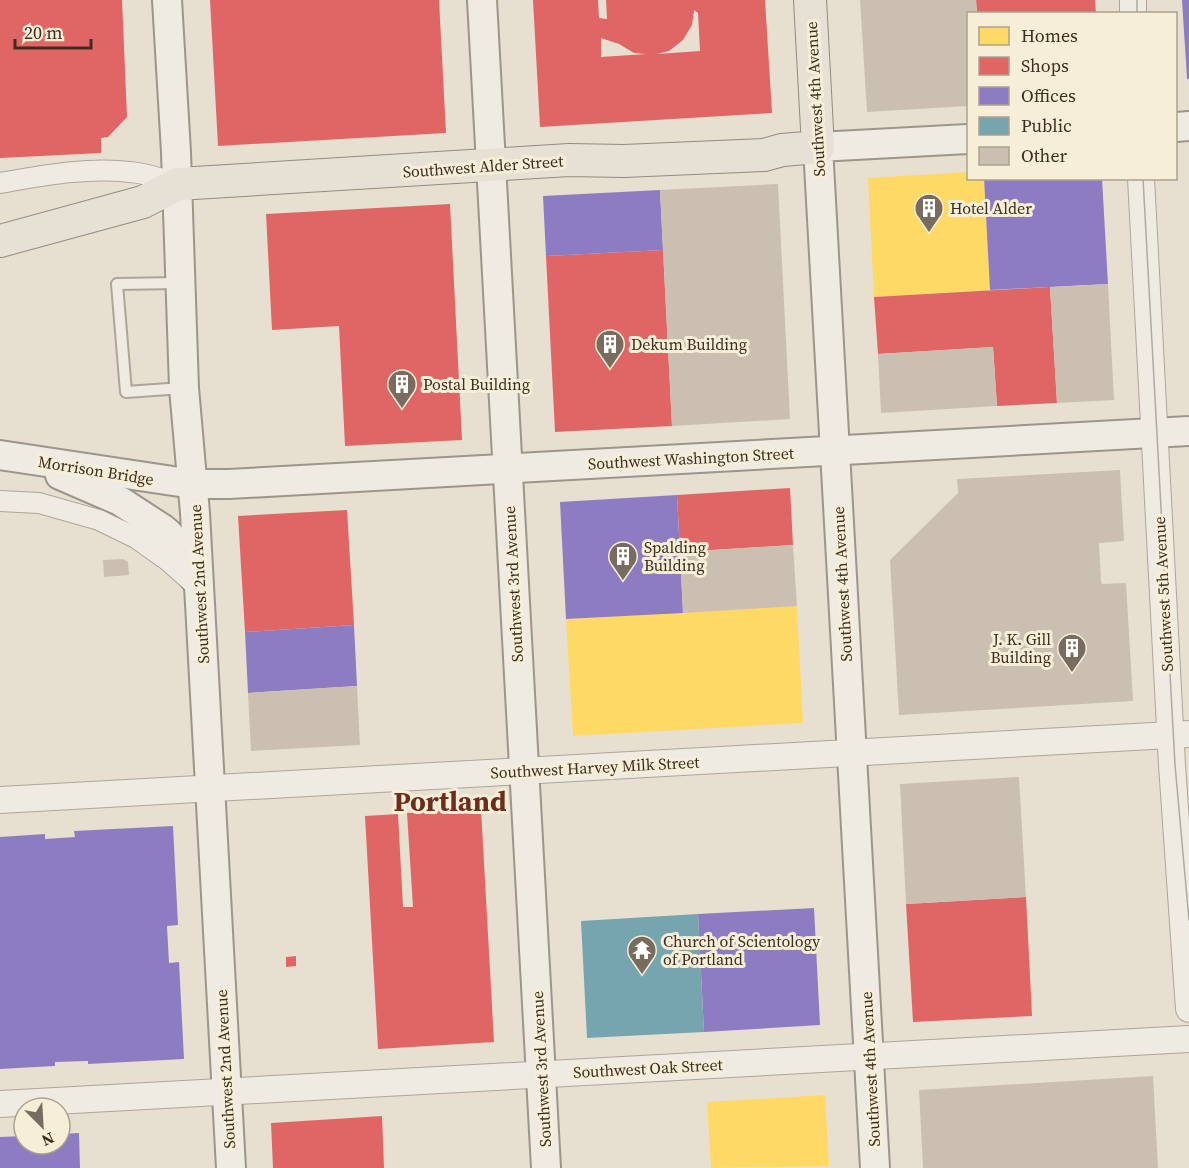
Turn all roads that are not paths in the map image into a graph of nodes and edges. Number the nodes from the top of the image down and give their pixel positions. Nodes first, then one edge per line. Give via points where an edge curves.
1 (167, 0) edge
2 (482, 0) edge
3 (810, 0) edge
4 (967, 139) edge
5 (818, 147) junction
6 (491, 166) junction
7 (1141, 180) edge
8 (0, 183) edge
9 (178, 184) junction
10 (0, 241) edge
11 (182, 282) junction
12 (184, 388) junction
13 (1189, 431) edge
14 (1154, 433) junction
15 (835, 451) junction
16 (11, 457) edge
17 (507, 469) junction
18 (193, 484) junction
19 (0, 501) edge
20 (199, 588) junction
21 (1180, 735) edge
22 (852, 752) junction
23 (524, 771) junction
24 (0, 786) edge
25 (209, 789) junction
26 (0, 800) edge
27 (1189, 1010) edge
28 (1189, 1039) edge
29 (869, 1057) junction
30 (541, 1074) junction
31 (227, 1092) junction
32 (0, 1104) edge
33 (231, 1168) edge
34 (546, 1168) edge
35 (875, 1168) edge

1 - 9 main road, Southwest 2nd Avenue
2 - 6 main road, Southwest 3rd Avenue
3 - 5 main road, Southwest 4th Avenue
4 - 5 main road, Southwest Alder Street
5 - 6 main road, Southwest Alder Street via 764,155
5 - 15 main road, Southwest 4th Avenue
6 - 9 main road, Southwest Alder Street
6 - 17 main road, Southwest 3rd Avenue
7 - 14 street, Southwest 5th Avenue
8 - 9 street, Southwest Alder Street via 109,170 140,173
9 - 10 main road via 144,202
9 - 11 main road, Southwest 2nd Avenue
11 - 12 main road, Southwest 2nd Avenue
11 - 12 lane via 117,284 126,392
12 - 18 main road, Southwest 2nd Avenue
13 - 14 main road, Southwest Washington Street
14 - 15 main road, Southwest Washington Street
14 - 21 street, Southwest 5th Avenue
15 - 17 main road, Southwest Washington Street
15 - 22 main road, Southwest 4th Avenue
16 - 18 main road, Morrison Bridge
16 - 20 main road via 120,501 148,518 170,534
17 - 18 main road, Southwest Washington Street
17 - 23 main road, Southwest 3rd Avenue
18 - 20 main road, Southwest 2nd Avenue
19 - 20 street via 39,503 99,520 136,538
20 - 25 main road, Southwest 2nd Avenue
21 - 22 street, Southwest Harvey Milk Street
21 - 27 street, Southwest 5th Avenue
22 - 23 street, Southwest Harvey Milk Street
22 - 29 main road, Southwest 4th Avenue
23 - 25 street, Southwest Harvey Milk Street
23 - 30 main road, Southwest 3rd Avenue
24 - 26 lane
25 - 26 street, Southwest Harvey Milk Street
25 - 31 main road, Southwest 2nd Avenue
28 - 29 street, Southwest Oak Street
29 - 30 street, Southwest Oak Street
29 - 35 main road, Southwest 4th Avenue
30 - 31 street, Southwest Oak Street
30 - 34 main road, Southwest 3rd Avenue
31 - 32 street, Southwest Oak Street
31 - 33 main road, Southwest 2nd Avenue

